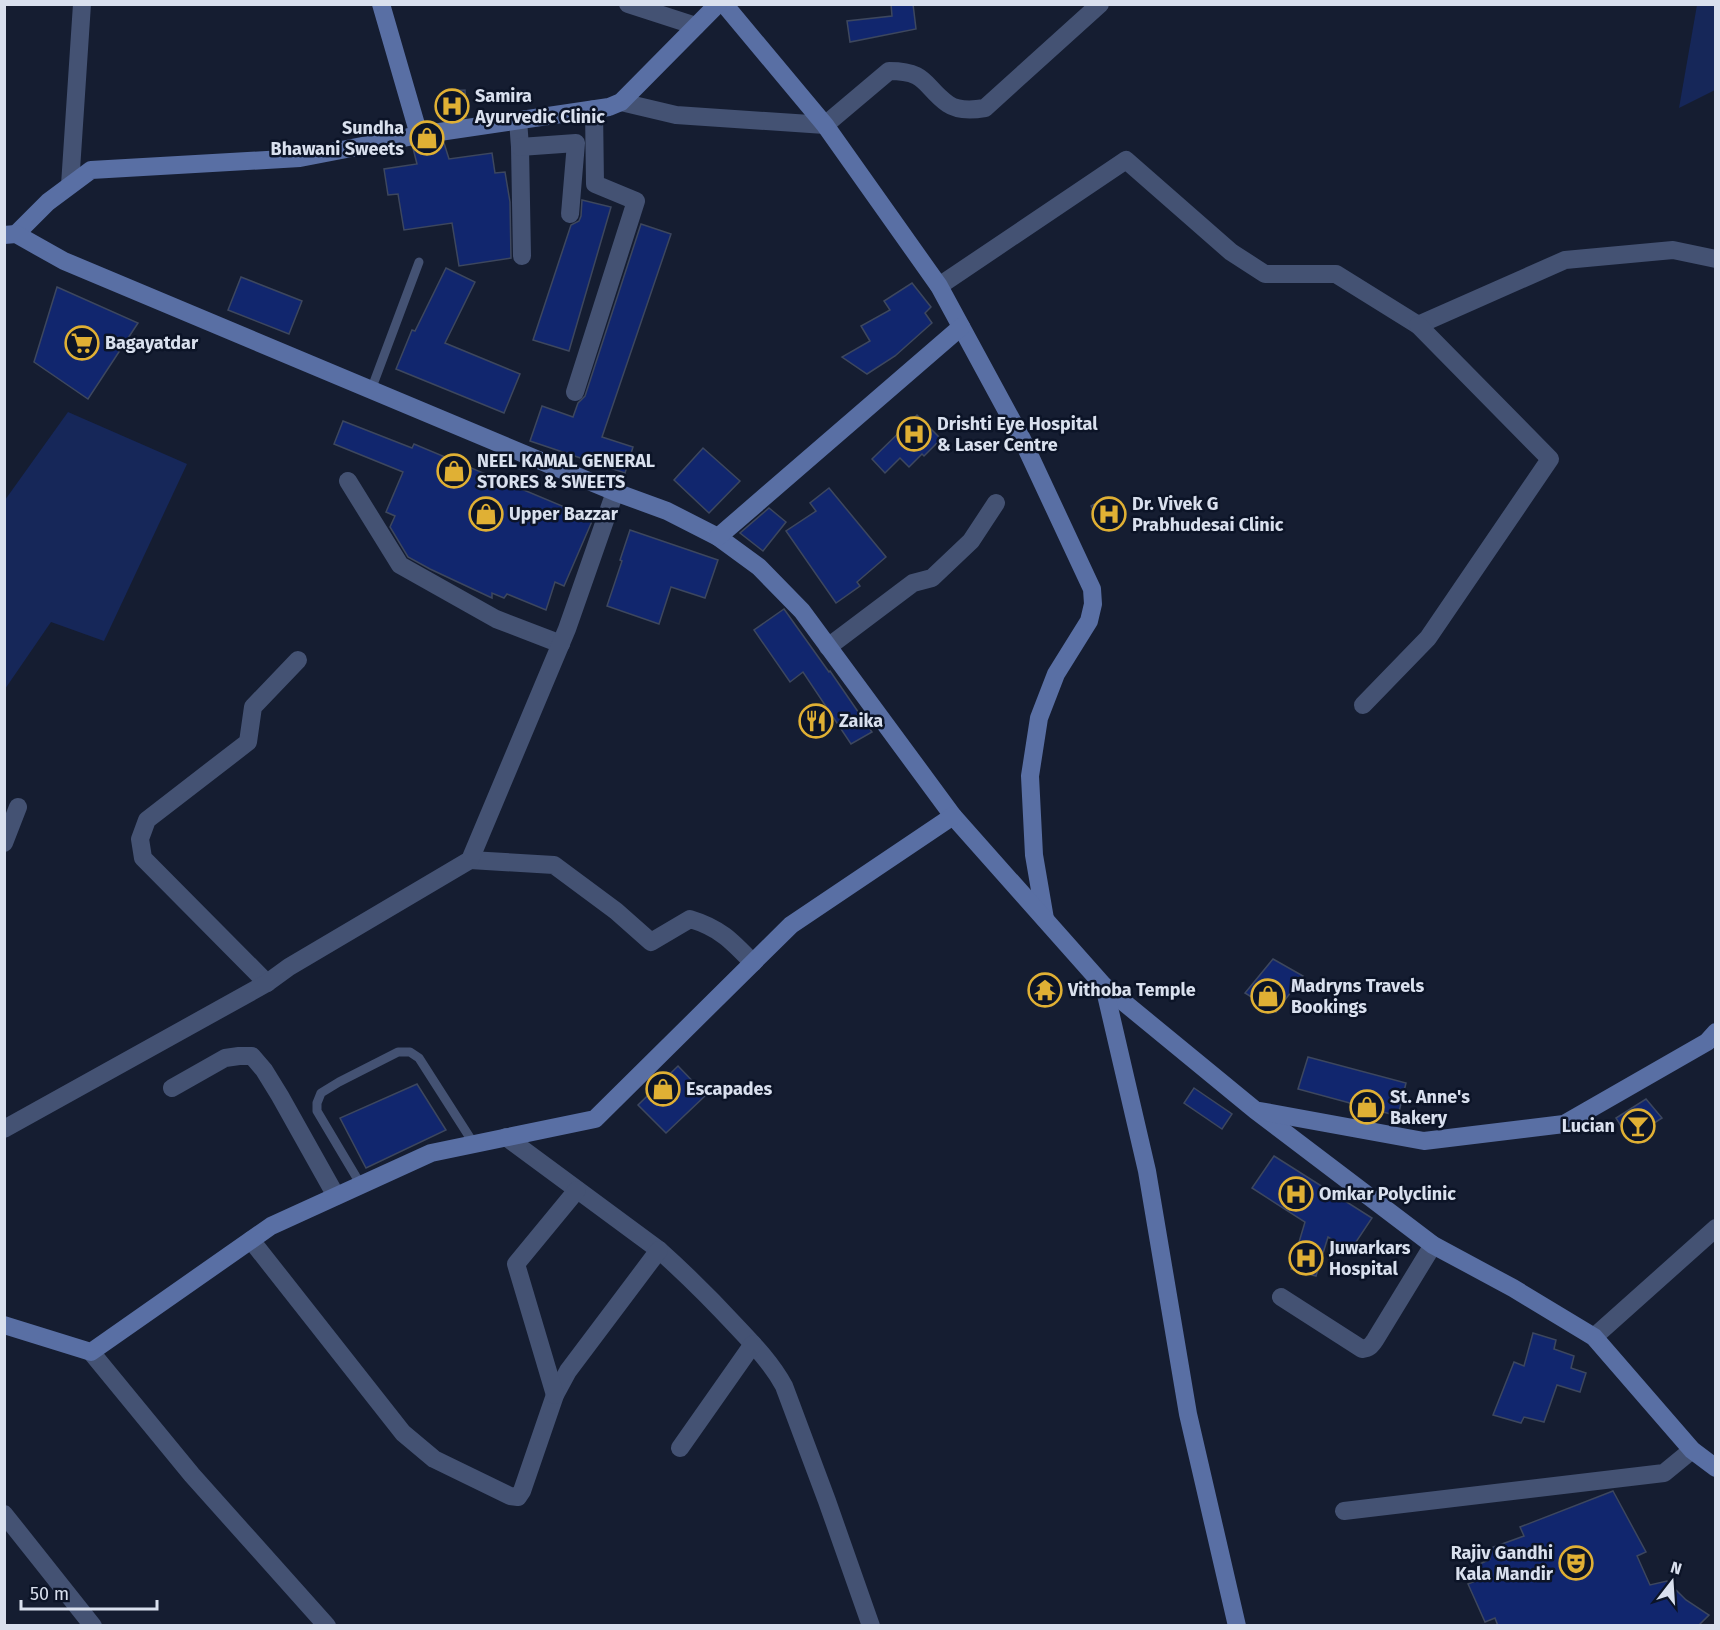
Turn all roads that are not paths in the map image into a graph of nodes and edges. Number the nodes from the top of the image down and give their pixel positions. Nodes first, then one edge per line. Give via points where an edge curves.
1 (82, 4) edge
2 (381, 4) edge
3 (628, 4) edge
4 (718, 4) edge
5 (724, 4) edge
6 (1100, 4) edge
7 (696, 26) junction
8 (621, 102) junction
9 (594, 109) junction
10 (518, 120) junction
11 (825, 125) junction
12 (419, 135) junction
13 (520, 147) junction
14 (70, 186) junction
15 (570, 214) dead end
16 (10, 234) edge
17 (522, 256) dead end
18 (1716, 259) edge
19 (418, 262) dead end
20 (939, 286) junction
21 (1418, 325) junction
22 (961, 327) junction
23 (371, 390) junction
24 (575, 392) dead end
25 (348, 481) dead end
26 (615, 492) junction
27 (996, 503) dead end
28 (718, 537) junction
29 (561, 644) junction
30 (828, 647) junction
31 (298, 660) dead end
32 (1363, 705) dead end
33 (18, 807) dead end
34 (953, 816) junction
35 (4, 843) edge
36 (470, 860) junction
37 (1045, 919) junction
38 (753, 963) junction
39 (267, 983) junction
40 (1104, 986) junction
41 (1716, 1032) edge
42 (172, 1088) dead end
43 (1255, 1110) junction
44 (4, 1129) edge
45 (506, 1137) junction
46 (474, 1144) junction
47 (360, 1185) junction
48 (577, 1190) junction
49 (336, 1196) junction
50 (1716, 1228) edge
51 (251, 1240) junction
52 (1433, 1245) junction
53 (659, 1250) junction
54 (1281, 1297) dead end
55 (4, 1324) edge
56 (1594, 1336) junction
57 (753, 1344) junction
58 (91, 1352) junction
59 (555, 1395) junction
60 (680, 1448) dead end
61 (1692, 1450) junction
62 (1716, 1468) edge
63 (1344, 1511) dead end
64 (4, 1514) edge
65 (93, 1626) edge
66 (327, 1626) edge
67 (871, 1626) edge
68 (1237, 1626) edge

1 - 14 street
2 - 12 street
3 - 7 street
4 - 7 street
5 - 11 street
6 - 11 street via 985,108 968,110 949,105 920,76 889,71
7 - 8 street
8 - 9 street
8 - 11 street via 676,115
9 - 10 street
9 - 24 street via 596,184 636,201
10 - 12 street
10 - 13 street
11 - 20 street
12 - 14 street via 300,158 91,170
13 - 15 street via 576,143
13 - 17 street
14 - 16 street
16 - 23 street via 64,261
18 - 21 street via 1673,250 1564,260
19 - 23 lane
20 - 21 street via 1126,160 1231,252 1265,274 1336,274
20 - 22 street
21 - 32 street via 1550,459 1428,639
22 - 28 street
22 - 37 street via 1022,439 1092,589 1089,621 1056,674 1039,718 1030,776 1034,855
23 - 26 street
25 - 29 street via 400,565 496,619
26 - 28 street via 667,511
26 - 29 street
27 - 30 street via 971,541 932,578 913,583
28 - 30 street via 759,567 802,611
29 - 36 street
30 - 34 street
31 - 39 street via 253,707 248,742 147,820 140,839 143,858
33 - 35 street
34 - 37 street
34 - 38 street via 791,925
36 - 38 street via 554,865 651,942 690,918 725,934
36 - 39 street
37 - 40 street
38 - 45 street via 595,1119
39 - 44 street
40 - 43 street
40 - 68 street via 1147,1171 1188,1414
41 - 43 street via 1707,1042 1564,1124 1424,1142
42 - 49 street via 225,1058 252,1056 280,1096
43 - 52 street
45 - 46 street
45 - 48 street
46 - 47 street via 431,1153
46 - 47 lane via 419,1058 410,1052 398,1052 339,1082 321,1093 316,1102 317,1111
47 - 49 street
48 - 53 street
48 - 59 street via 516,1264
49 - 51 street via 270,1226
50 - 56 street
51 - 58 street
51 - 59 street via 403,1433 434,1459 518,1497
52 - 54 street via 1367,1349
52 - 56 street
53 - 57 street
53 - 59 street via 568,1371
55 - 58 street
56 - 61 street
57 - 60 street
57 - 67 street via 784,1386
58 - 66 street via 192,1474
61 - 62 street
61 - 63 street via 1664,1473
64 - 65 street

